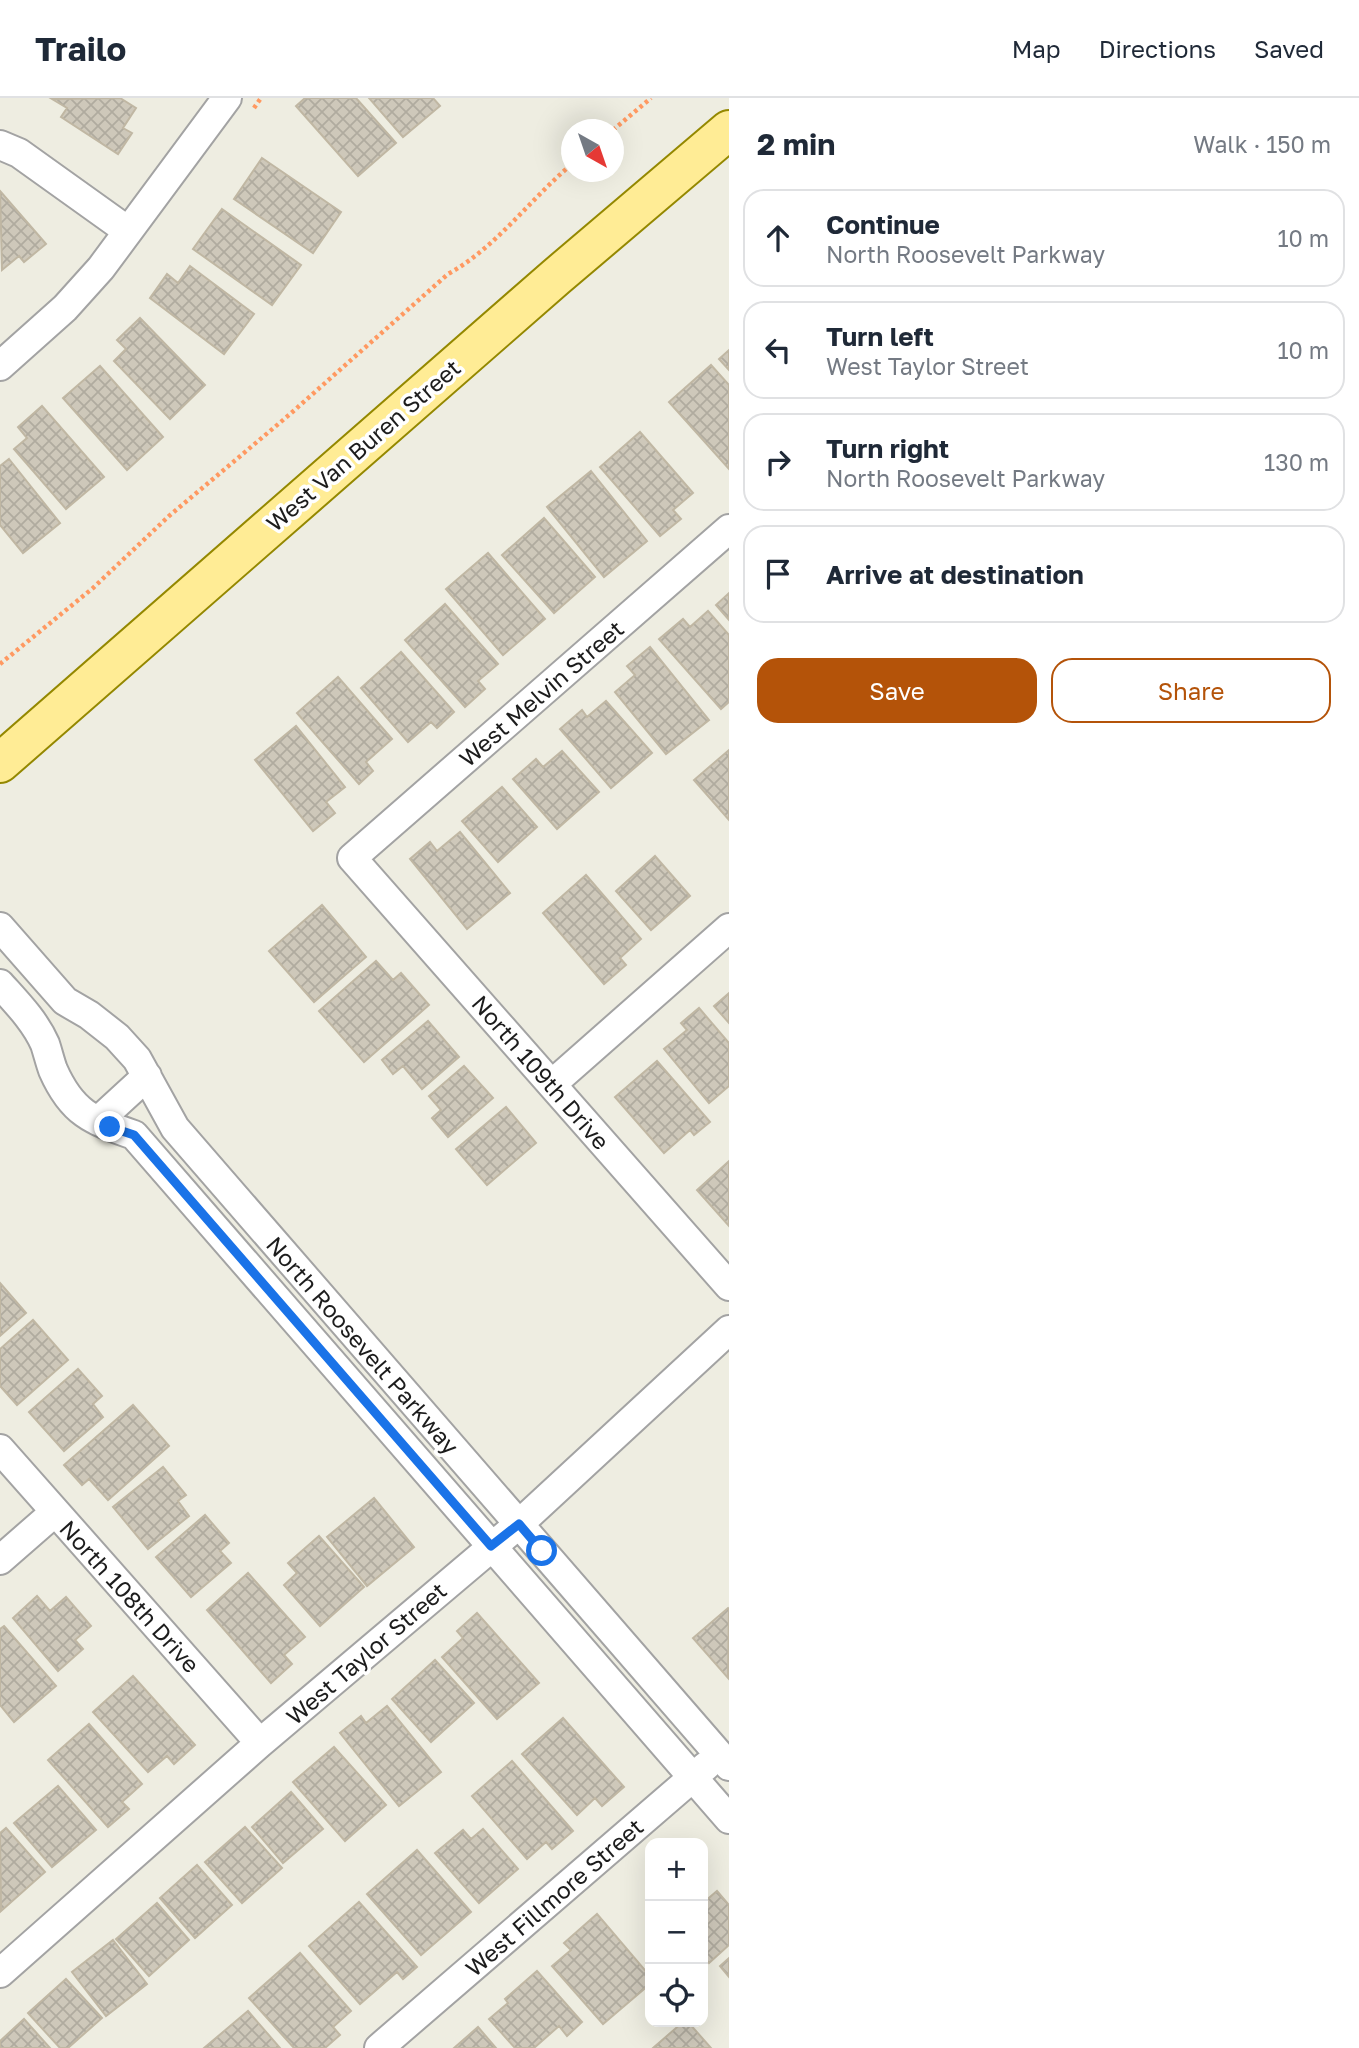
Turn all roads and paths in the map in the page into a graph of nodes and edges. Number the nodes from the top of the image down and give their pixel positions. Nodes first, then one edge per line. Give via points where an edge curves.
1 (228, 98) edge
2 (651, 98) edge
3 (624, 121) edge
4 (729, 130) edge
5 (0, 145) edge
6 (561, 175) edge
7 (128, 231) junction
8 (0, 366) edge
9 (729, 529) edge
10 (0, 664) edge
11 (0, 763) edge
12 (352, 858) joint
13 (0, 927) edge
14 (729, 928) edge
15 (0, 984) edge
16 (147, 1076) junction
17 (552, 1084) junction
18 (98, 1121) junction
19 (239, 1202) junction
20 (213, 1226) junction
21 (729, 1286) edge
22 (729, 1330) edge
23 (0, 1449) edge
24 (55, 1512) junction
25 (519, 1524) junction
26 (491, 1546) junction
27 (0, 1560) edge
28 (260, 1743) junction
29 (726, 1756) edge
30 (693, 1778) junction
31 (729, 1819) edge
32 (0, 1973) edge
33 (379, 2048) edge

1 - 7 street
2 - 3 path
4 - 11 main road, West Van Buren Street
5 - 7 street via 19,153
6 - 10 path via 494,242 448,274 169,516 93,588
7 - 8 street via 65,308
9 - 12 street, West Melvin Street
12 - 17 street, North 109th Drive
13 - 16 street, North Roosevelt Parkway via 65,1001 117,1037
14 - 17 street
15 - 18 street, North Roosevelt Parkway via 39,1034 67,1098
16 - 18 street
16 - 19 street, North Roosevelt Parkway via 175,1128
17 - 21 street, North 109th Drive
18 - 20 street, North Roosevelt Parkway via 134,1135
19 - 20 street
19 - 25 street, North Roosevelt Parkway
20 - 26 street, North Roosevelt Parkway
22 - 25 street, West Taylor Street
23 - 24 street, North 108th Drive
24 - 27 street
24 - 28 street, North 108th Drive
25 - 26 street, West Taylor Street
25 - 29 street, North Roosevelt Parkway
26 - 28 street, West Taylor Street
26 - 30 street, North Roosevelt Parkway
28 - 32 street, West Taylor Street
29 - 30 street, West Fillmore Street
30 - 31 street, North Roosevelt Parkway
30 - 33 street, West Fillmore Street

